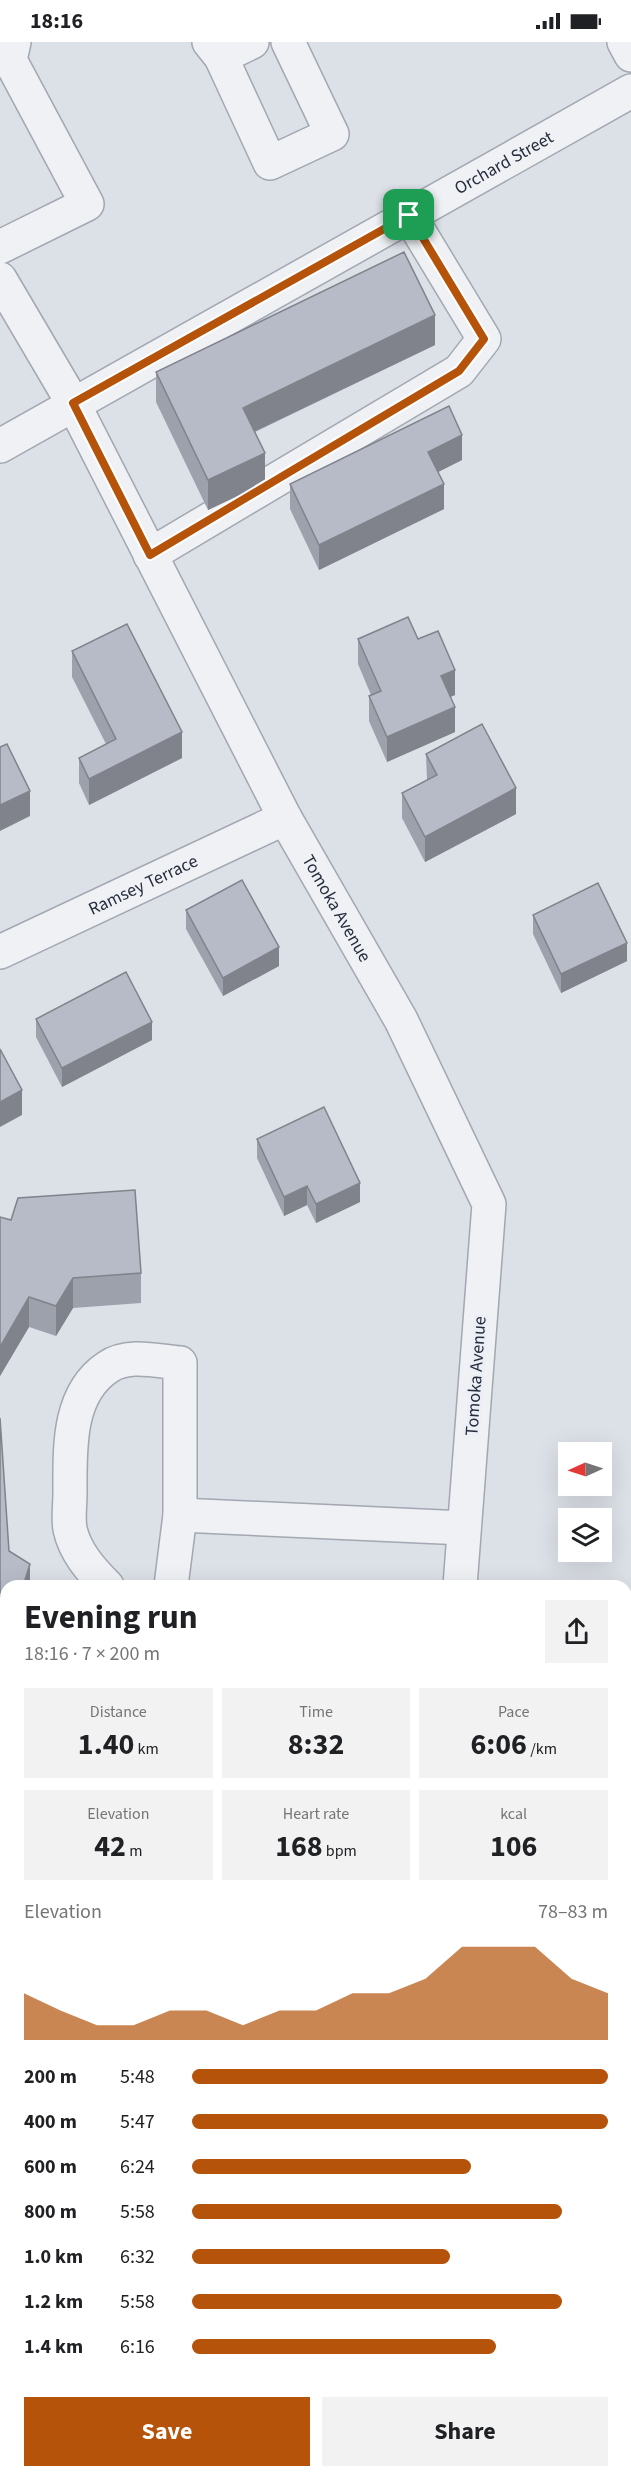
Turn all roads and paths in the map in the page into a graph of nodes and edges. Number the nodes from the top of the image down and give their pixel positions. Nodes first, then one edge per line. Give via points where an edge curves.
1 (14, 42) edge
2 (252, 42) edge
3 (288, 42) edge
4 (624, 42) edge
5 (215, 50) edge
6 (631, 55) edge
7 (631, 91) edge
8 (409, 215) junction
9 (0, 247) edge
10 (0, 279) edge
11 (73, 403) junction
12 (0, 446) edge
13 (150, 555) junction
14 (285, 818) junction
15 (0, 952) edge
16 (180, 1515) junction
17 (464, 1528) junction
18 (101, 1580) edge
19 (172, 1580) edge
20 (460, 1580) edge

1 - 9 street via 10,60 87,204
2 - 5 street
3 - 5 street via 332,134 270,163
4 - 6 street
7 - 8 street, Orchard Street
8 - 11 street, Orchard Street
8 - 13 street via 484,339 459,371
10 - 11 street, Tomoka Avenue
11 - 12 street, Orchard Street
11 - 13 street, Tomoka Avenue
13 - 14 street, Tomoka Avenue
14 - 15 street, Ramsey Terrace
14 - 17 street, Tomoka Avenue via 400,1020 489,1204
16 - 17 street
16 - 18 street via 180,1363 132,1358 109,1366 91,1383 73,1417 70,1463 70,1530 87,1566
16 - 19 street
17 - 20 street, Tomoka Avenue

